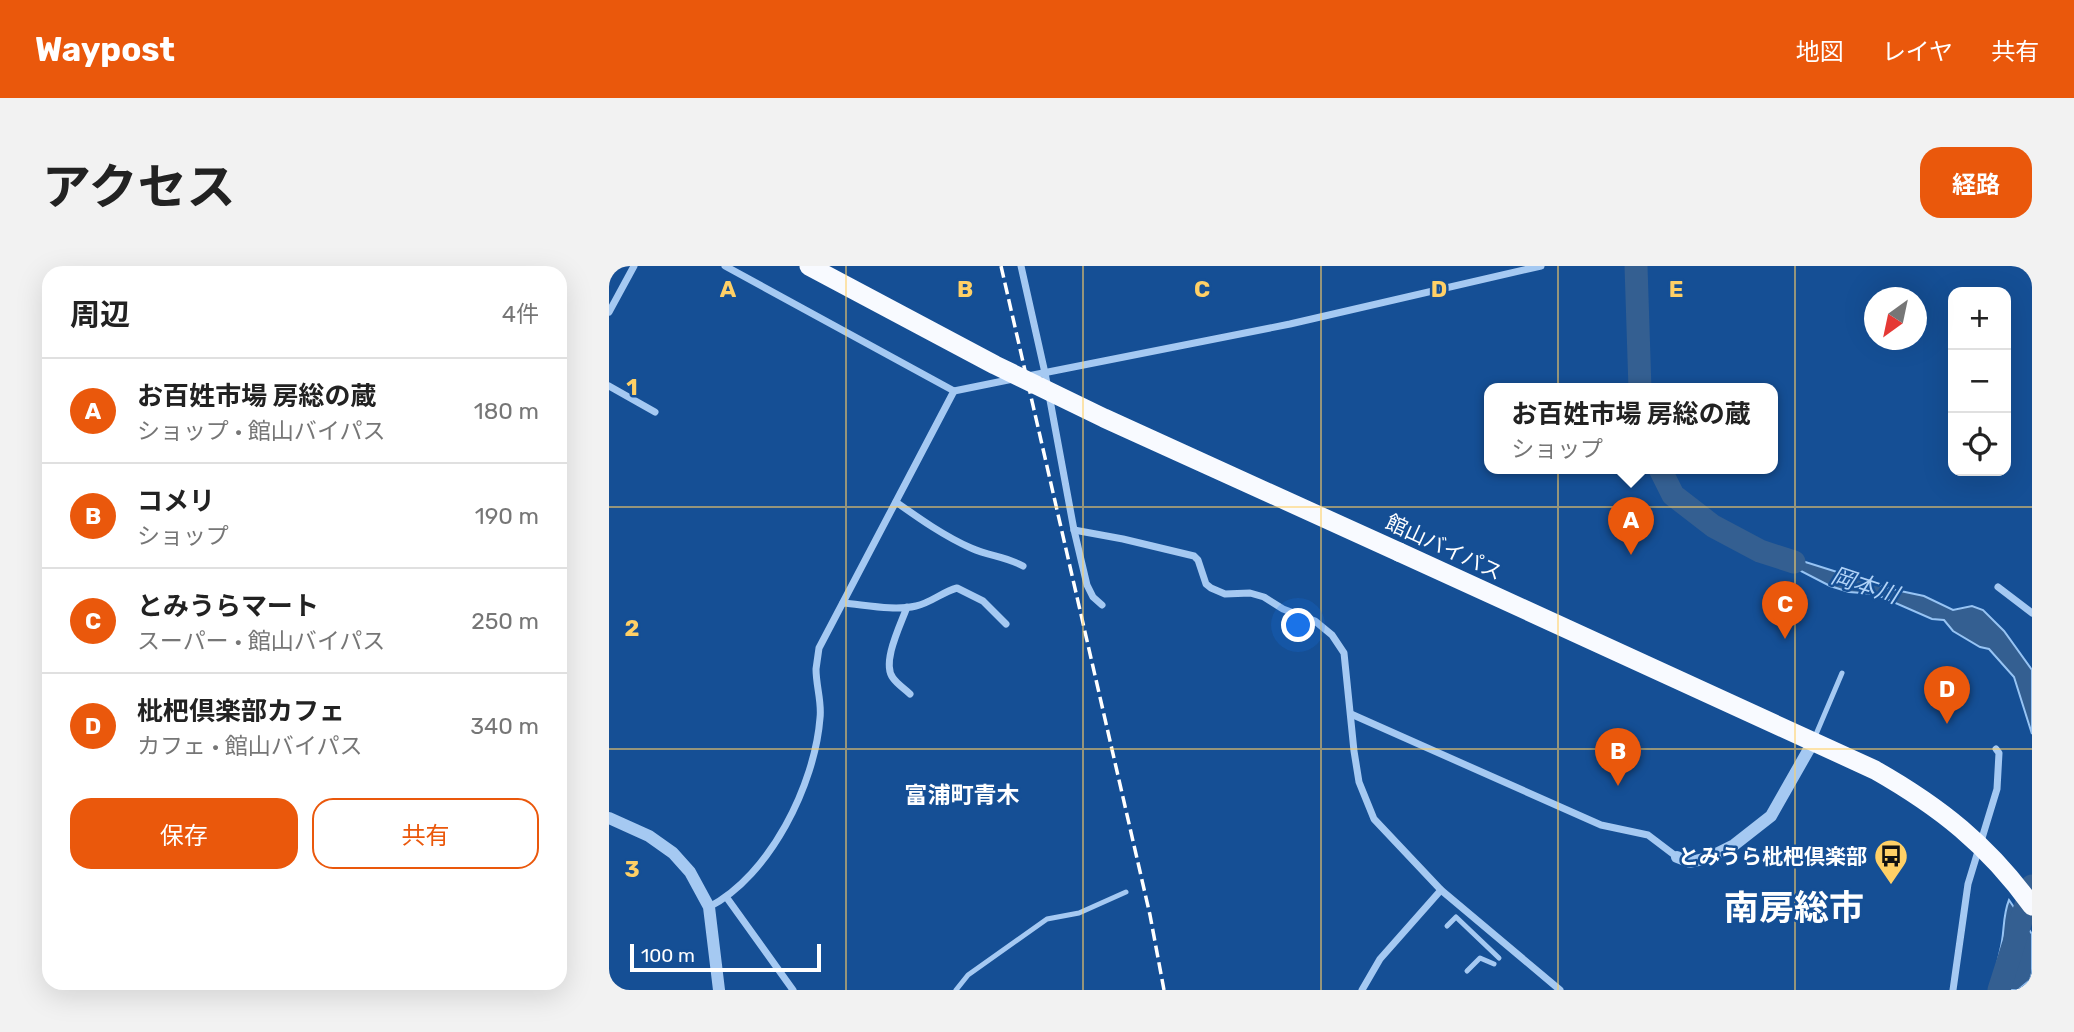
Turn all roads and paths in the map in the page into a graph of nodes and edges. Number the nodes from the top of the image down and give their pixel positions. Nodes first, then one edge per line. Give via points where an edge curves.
1 (633, 266) edge
2 (725, 266) edge
3 (809, 266) edge
4 (1021, 266) edge
5 (1541, 266) edge
6 (609, 312) edge
7 (1045, 373) junction
8 (609, 386) edge
9 (954, 391) junction
10 (655, 412) dead end
11 (896, 502) junction
12 (1074, 530) junction
13 (1023, 566) dead end
14 (1999, 587) dead end
15 (843, 603) junction
16 (1102, 605) dead end
17 (907, 607) junction
18 (2032, 612) edge
19 (1006, 624) dead end
20 (1842, 673) dead end
21 (910, 694) dead end
22 (1351, 714) junction
23 (1813, 742) junction
24 (1996, 749) dead end
25 (609, 818) edge
26 (1982, 846) junction
27 (1677, 857) joint
28 (1441, 890) junction
29 (1126, 892) dead end
30 (727, 898) junction
31 (2032, 906) edge
32 (709, 907) junction
33 (1447, 926) dead end
34 (1499, 958) dead end
35 (1494, 964) dead end
36 (1467, 971) dead end
37 (719, 990) edge
38 (793, 990) edge
39 (956, 990) edge
40 (1362, 990) edge
41 (1560, 990) edge
42 (1954, 990) edge

1 - 6 street
2 - 9 street
3 - 23 highway, 館山バイパス, bridge via 1104,418
4 - 7 street
5 - 7 street via 1290,324
7 - 9 street
7 - 12 street
8 - 10 street
9 - 11 street
11 - 13 street via 973,549
11 - 15 street
12 - 16 street via 1087,585
12 - 22 street via 1194,556 1212,589 1264,597 1315,621 1344,653
14 - 18 street
15 - 17 street
15 - 30 street via 820,648 816,670 821,714 804,786 783,829 751,875
17 - 19 street via 957,588 983,601
17 - 21 street via 889,668 891,677
20 - 23 lane
22 - 27 street via 1601,825 1648,835
22 - 28 street via 1359,782 1374,819
23 - 26 highway, 館山バイパス via 1912,791
23 - 27 street via 1770,816 1734,845 1708,858 1690,862
24 - 26 street via 1997,789
25 - 32 street via 673,853
26 - 31 highway, 館山バイパス
26 - 42 street via 1968,884
28 - 40 street via 1380,959
28 - 41 street
29 - 39 lane via 1079,914 1047,919 968,975
30 - 32 street
30 - 38 street
32 - 37 street
33 - 34 lane via 1456,917
35 - 36 lane via 1480,958

